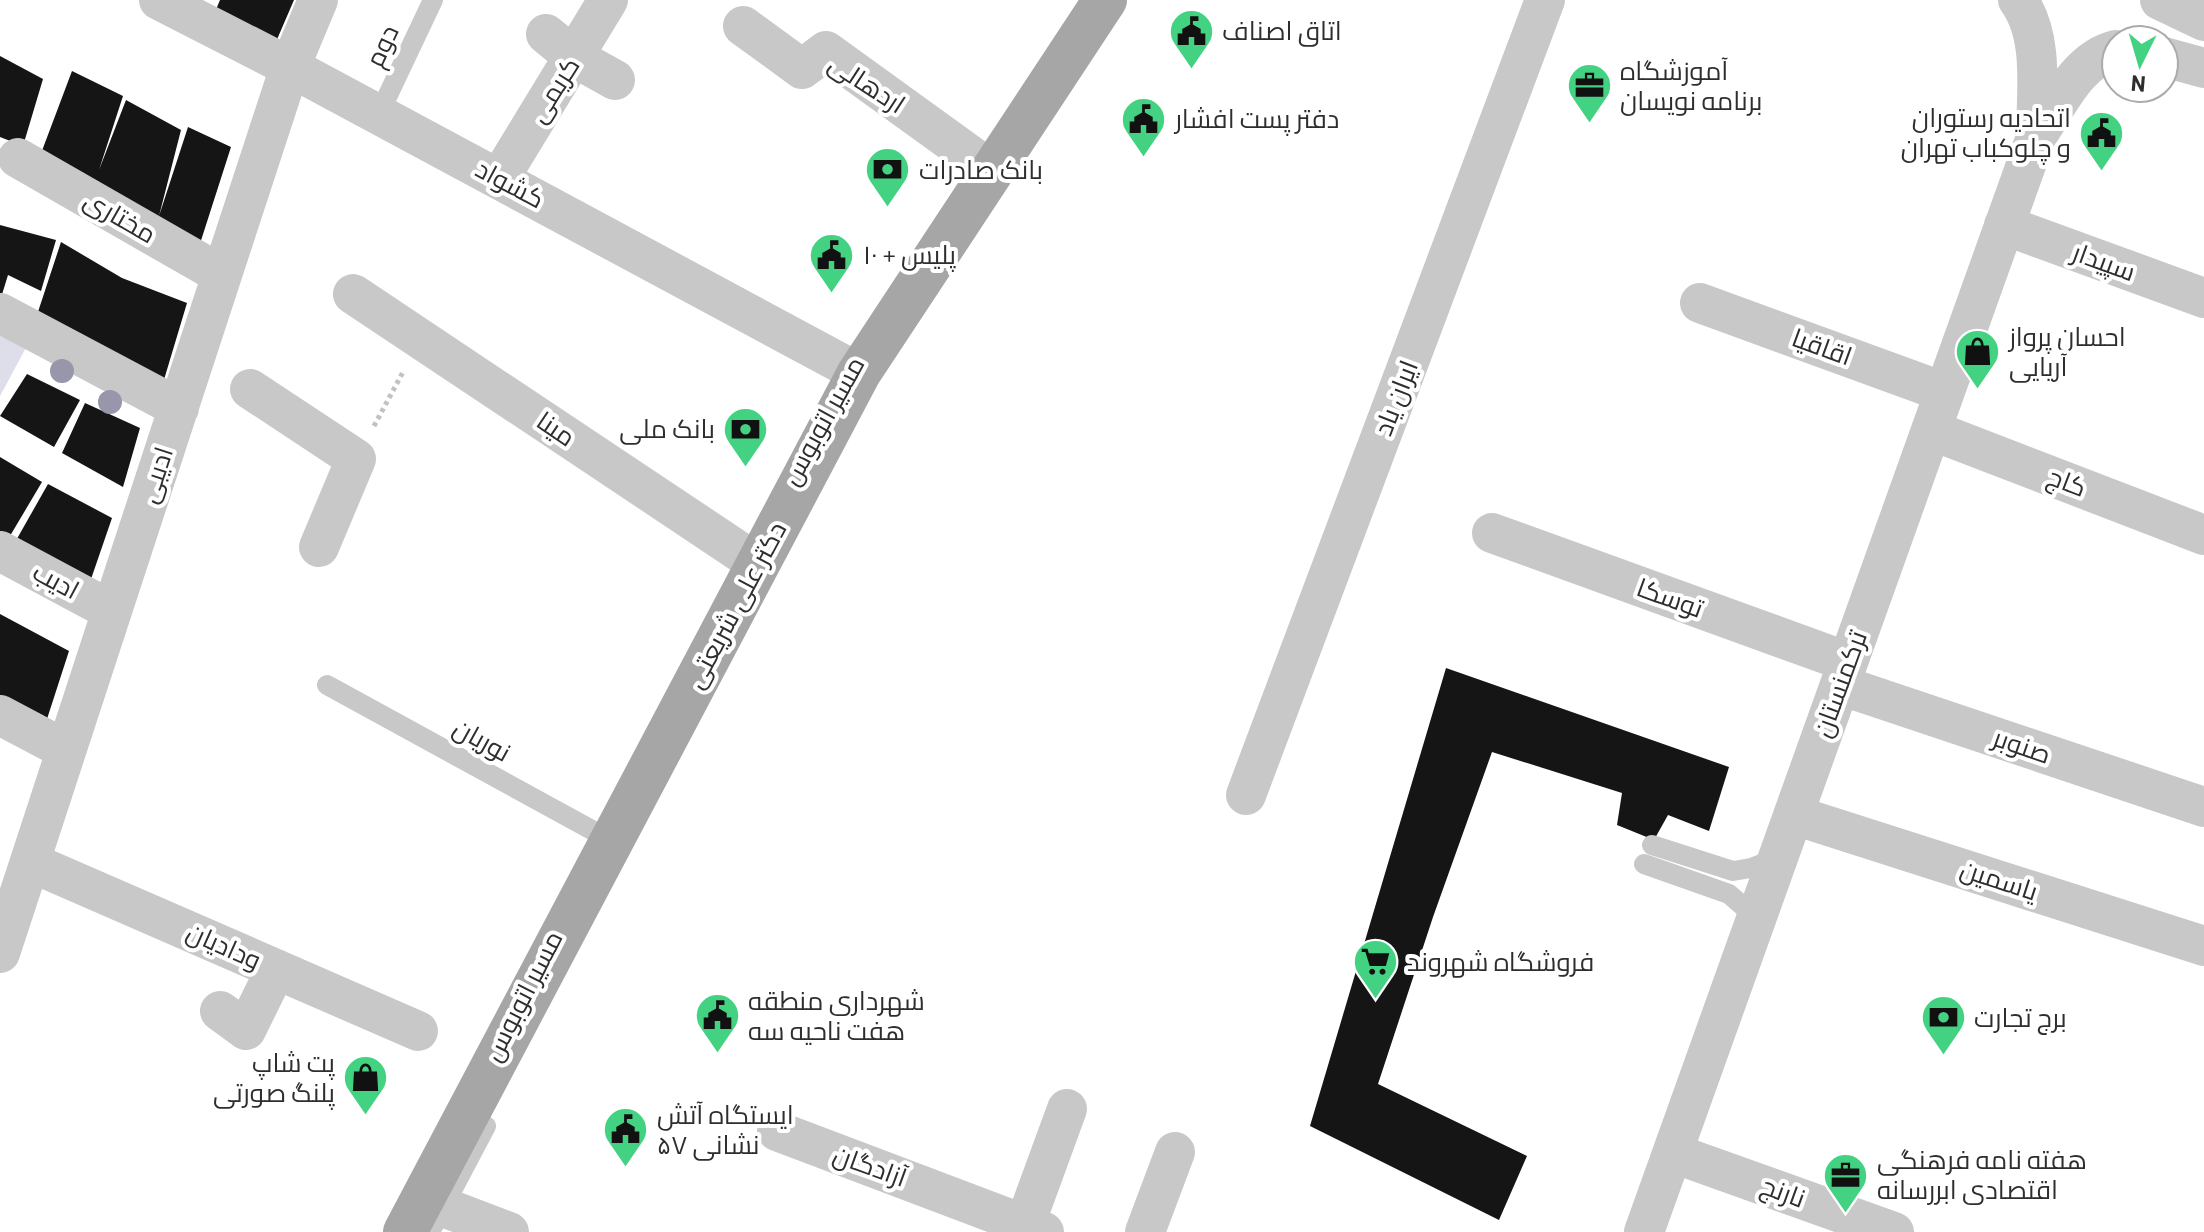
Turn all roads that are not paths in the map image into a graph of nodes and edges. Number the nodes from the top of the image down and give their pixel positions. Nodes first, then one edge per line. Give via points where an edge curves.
1 (159, 0) edge
2 (318, 0) edge
3 (433, 0) edge
4 (608, 0) edge
5 (1105, 0) edge
6 (1126, 0) edge
7 (1545, 0) edge
8 (2018, 0) edge
9 (743, 26) dead end
10 (560, 46) junction
11 (2100, 55) edge
12 (2180, 61) edge
13 (290, 67) junction
14 (2204, 68) edge
15 (615, 80) dead end
16 (379, 114) junction
17 (2036, 137) junction
18 (18, 158) dead end
19 (992, 171) junction
20 (499, 179) junction
21 (2004, 225) junction
22 (222, 275) junction
23 (353, 294) dead end
24 (2204, 298) edge
25 (1700, 303) dead end
26 (0, 313) edge
27 (859, 373) junction
28 (250, 389) dead end
29 (1944, 392) junction
30 (179, 408) junction
31 (1931, 430) junction
32 (1492, 533) dead end
33 (2204, 535) edge
34 (319, 547) dead end
35 (0, 551) edge
36 (758, 564) junction
37 (112, 611) junction
38 (1844, 674) junction
39 (327, 685) dead end
40 (0, 715) edge
41 (66, 750) junction
42 (1246, 795) dead end
43 (2204, 807) edge
44 (1794, 815) junction
45 (612, 841) junction
46 (1778, 858) junction
47 (30, 862) junction
48 (1753, 929) junction
49 (2204, 946) edge
50 (0, 953) edge
51 (276, 969) junction
52 (560, 981) dead end
53 (220, 1011) dead end
54 (418, 1031) dead end
55 (494, 1109) dead end
56 (1067, 1109) dead end
57 (777, 1131) dead end
58 (1175, 1152) dead end
59 (1673, 1153) junction
60 (958, 1216) edge
61 (425, 1218) edge
62 (1035, 1228) edge
63 (509, 1232) edge
64 (1145, 1232) edge
65 (1644, 1232) edge
66 (1894, 1232) edge

1 - 13 street, کشواد
2 - 13 street, ادیبی
3 - 16 lane, دوم
4 - 10 street, کریمی
5 - 19 main road, دکتر علی شریعتی
6 - 52 lane, مسیر اتوبوس via 870,383
7 - 42 street, ایران یاد
8 - 17 street via 2036,50
9 - 19 street, اردهالی via 802,69 826,51
10 - 15 street
10 - 20 street, کریمی
11 - 17 street via 2076,77
12 - 14 street
13 - 16 street, کشواد
13 - 22 street, ادیبی
16 - 20 street, کشواد
17 - 21 street, ترکمنستان
18 - 22 street, مختاری
19 - 27 main road, دکتر علی شریعتی
20 - 27 street, کشواد
21 - 24 street, سپیدار
21 - 29 street, ترکمنستان
22 - 30 street, ادیبی
23 - 36 street, مینا
25 - 29 street, اقاقیا
26 - 30 street
27 - 36 main road, دکتر علی شریعتی
28 - 34 street via 356,459
29 - 31 street, ترکمنستان
30 - 37 street, ادیبی
31 - 33 street, کاج
31 - 38 street, ترکمنستان
32 - 38 street, توسکا
35 - 37 street, ادیب
36 - 45 main road, دکتر علی شریعتی
37 - 41 street, ادیبی
38 - 43 street, صنوبر
38 - 44 street, ترکمنستان
39 - 45 lane, نوریان
40 - 41 street
41 - 47 street, ادیبی
44 - 46 street, ترکمنستان
44 - 49 street, یاسمین
45 - 61 main road, دکتر علی شریعتی
46 - 48 street, ترکمنستان
46 - 48 lane via 1733,871 1648,855 1729,894 1745,908
47 - 50 street, ادیبی
47 - 51 street, ودادیان
48 - 59 street, ترکمنستان
51 - 53 street via 246,1030
51 - 54 street, ودادیان
55 - 61 lane
56 - 62 street
57 - 60 street, آزادگان
58 - 64 street
59 - 65 street, ترکمنستان
59 - 66 street, نارنج
60 - 62 street, آزادگان
61 - 63 street

